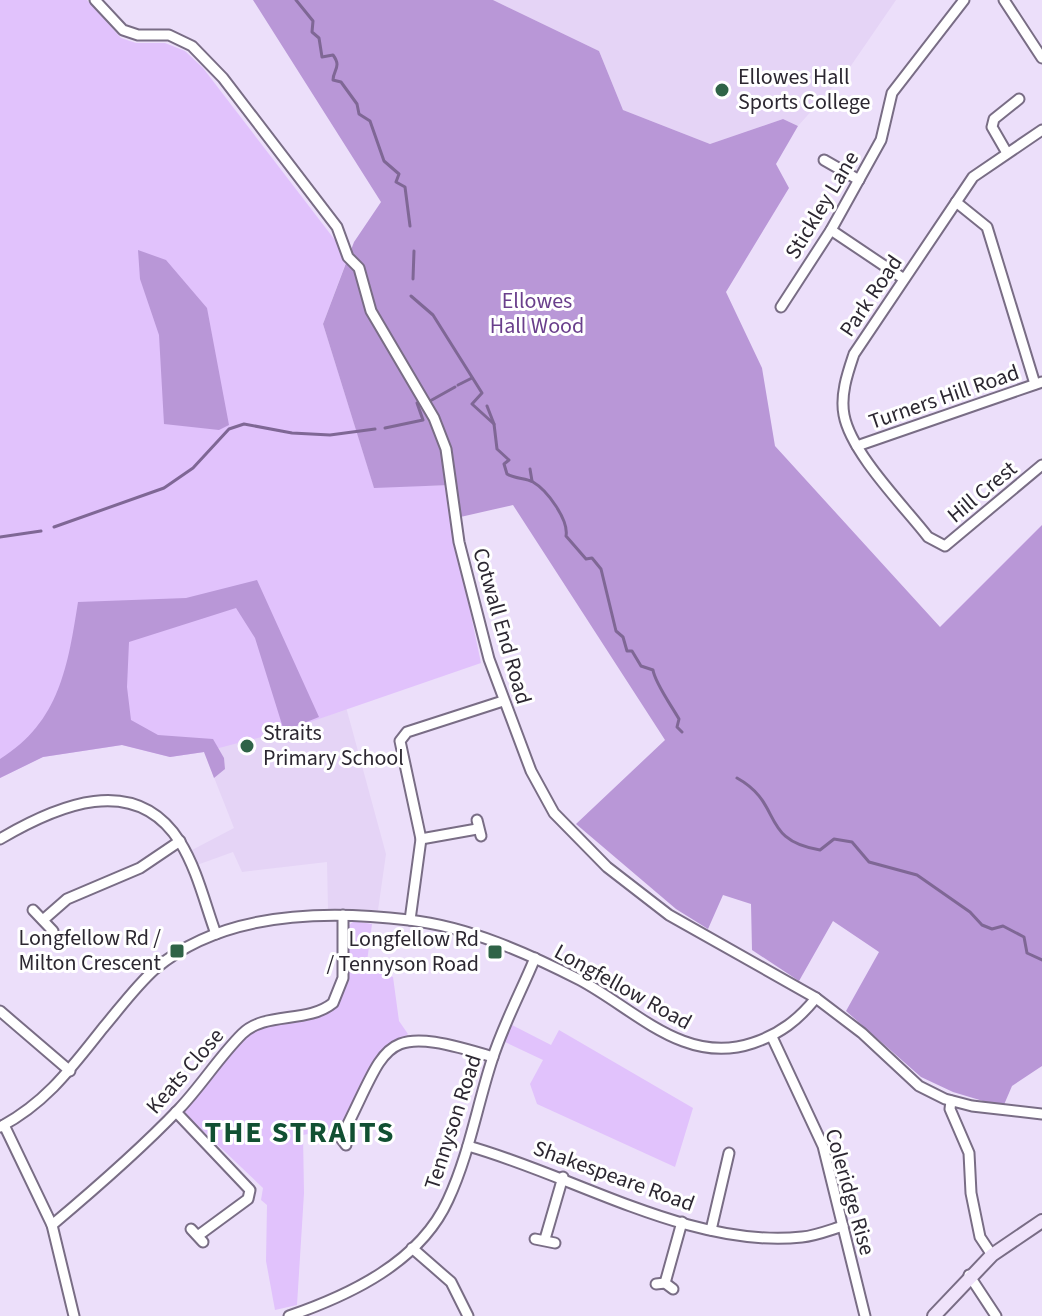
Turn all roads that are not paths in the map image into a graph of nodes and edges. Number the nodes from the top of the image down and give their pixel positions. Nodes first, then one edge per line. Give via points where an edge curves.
1 (95, 0) edge
2 (1004, 0) edge
3 (962, 1) edge
4 (1042, 58) edge
5 (1019, 99) dead end
6 (1042, 130) edge
7 (1007, 153) junction
8 (824, 160) dead end
9 (859, 180) junction
10 (956, 202) junction
11 (831, 230) junction
12 (904, 279) junction
13 (781, 307) dead end
14 (1039, 383) edge
15 (857, 446) junction
16 (1042, 465) edge
17 (945, 546) joint
18 (503, 701) junction
19 (479, 828) dead end
20 (0, 839) edge
21 (421, 839) junction
22 (180, 841) junction
23 (33, 910) dead end
24 (343, 915) junction
25 (43, 920) junction
26 (410, 920) junction
27 (53, 931) dead end
28 (216, 934) junction
29 (535, 958) junction
30 (816, 998) junction
31 (0, 1011) edge
32 (772, 1037) junction
33 (493, 1057) junction
34 (70, 1071) junction
35 (951, 1101) junction
36 (176, 1112) junction
37 (1042, 1114) edge
38 (2, 1126) edge
39 (341, 1138) dead end
40 (468, 1146) junction
41 (729, 1153) dead end
42 (563, 1177) junction
43 (1042, 1221) edge
44 (682, 1222) junction
45 (52, 1225) junction
46 (843, 1226) junction
47 (711, 1230) junction
48 (198, 1235) dead end
49 (545, 1240) dead end
50 (412, 1248) junction
51 (992, 1255) junction
52 (969, 1275) junction
53 (665, 1285) dead end
54 (304, 1314) edge
55 (74, 1316) edge
56 (289, 1316) edge
57 (468, 1316) edge
58 (865, 1316) edge
59 (934, 1316) edge
60 (996, 1316) edge

1 - 18 street, Cotwall End Road via 123,30 169,35 192,46 223,78 337,227 348,257 359,268 371,311 434,418 446,449 470,590
2 - 4 street
3 - 9 street, Stickley Lane via 892,93 881,140
5 - 7 street via 994,119 992,127
6 - 7 street, Park Road
7 - 10 street, Park Road via 973,177
8 - 9 street
9 - 11 street, Stickley Lane
10 - 12 street, Park Road
10 - 14 street via 987,227
11 - 12 street
11 - 13 street, Stickley Lane
12 - 15 street, Park Road via 854,354 847,374 844,415
14 - 15 street, Turners Hill Road
15 - 17 street, Park Road via 928,537
16 - 17 street, Hill Crest
18 - 21 street via 407,732 400,741
18 - 30 street, Cotwall End Road via 554,813 586,848 698,935
19 - 21 street
20 - 22 street via 52,811 101,799 144,811
21 - 26 street
22 - 25 street via 140,868 67,899
22 - 28 street
23 - 25 street
24 - 26 street, Longfellow Road
24 - 28 street, Longfellow Road via 304,916
24 - 36 street, Keats Close via 343,978 335,1000 324,1009 249,1028
25 - 27 street
26 - 29 street, Longfellow Road
28 - 34 street, Longfellow Road via 155,969
29 - 32 street, Longfellow Road via 696,1048 726,1050
29 - 33 street, Tennyson Road
30 - 32 street, Longfellow Road
30 - 35 street, Cotwall End Road via 919,1086
31 - 34 street
32 - 46 street, Coleridge Rise via 823,1146
33 - 39 street via 428,1039 398,1046 379,1059
33 - 40 street, Tennyson Road
34 - 38 street, Longfellow Road via 36,1106
35 - 37 street, Cotwall End Road
35 - 51 street via 969,1153 980,1237
36 - 45 street, Keats Close
36 - 48 street via 250,1190 248,1199
38 - 45 street
40 - 42 street, Shakespeare Road
40 - 50 street, Tennyson Road via 447,1202
41 - 47 street
42 - 44 street, Shakespeare Road
42 - 49 street
43 - 51 street
44 - 47 street, Shakespeare Road
44 - 53 street
45 - 55 street
46 - 47 street, Shakespeare Road via 803,1237
46 - 58 street, Coleridge Rise
50 - 54 street, Tennyson Road via 363,1286
50 - 57 street via 451,1282
51 - 52 street
52 - 59 street
52 - 60 street
54 - 56 street, Tennyson Road

